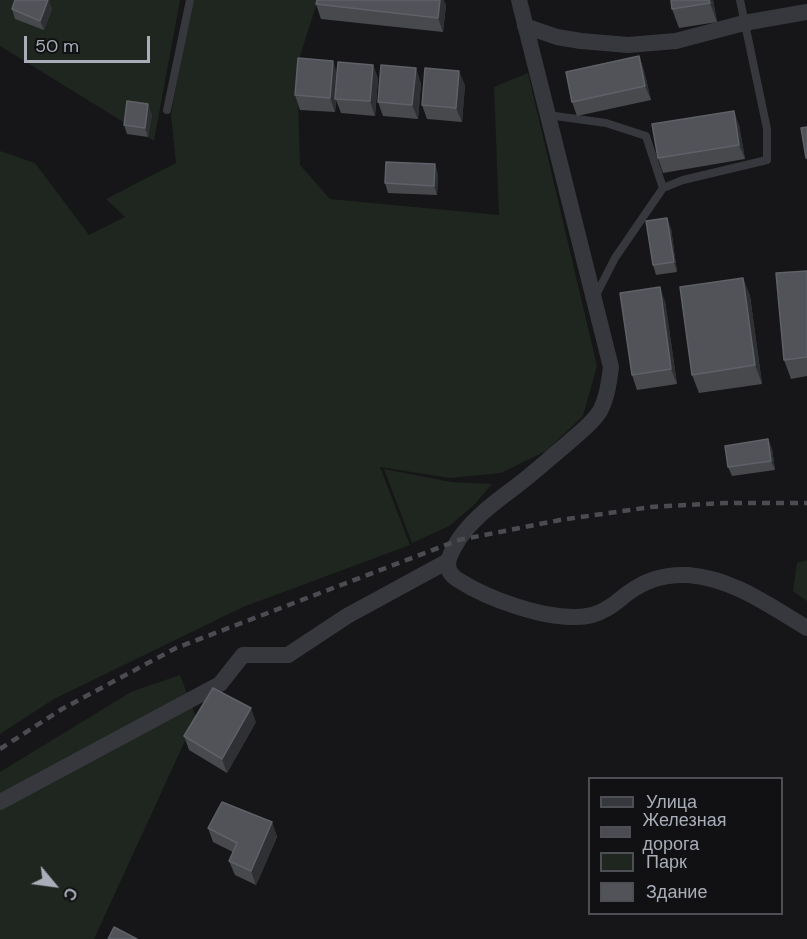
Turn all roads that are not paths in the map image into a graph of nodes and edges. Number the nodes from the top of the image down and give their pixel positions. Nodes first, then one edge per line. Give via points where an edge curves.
1 (190, 0) edge
2 (519, 0) edge
3 (740, 0) edge
4 (807, 12) edge
5 (744, 23) junction
6 (525, 26) junction
7 (167, 111) dead end
8 (548, 115) junction
9 (663, 188) junction
10 (594, 300) junction
11 (448, 561) junction
12 (807, 628) edge
13 (0, 802) edge

1 - 7 lane
2 - 6 street
3 - 5 lane
4 - 5 street
5 - 6 street via 676,40 628,45 557,37
5 - 9 lane via 767,129 767,160
6 - 8 street
8 - 9 lane via 606,123 646,136
8 - 10 street
9 - 10 lane via 615,258
10 - 11 street via 611,368 599,412 589,425 474,520
11 - 12 street via 451,576 472,588 554,615 592,615 650,580 687,575 726,583
11 - 13 street via 347,616 288,655 243,655 220,684

